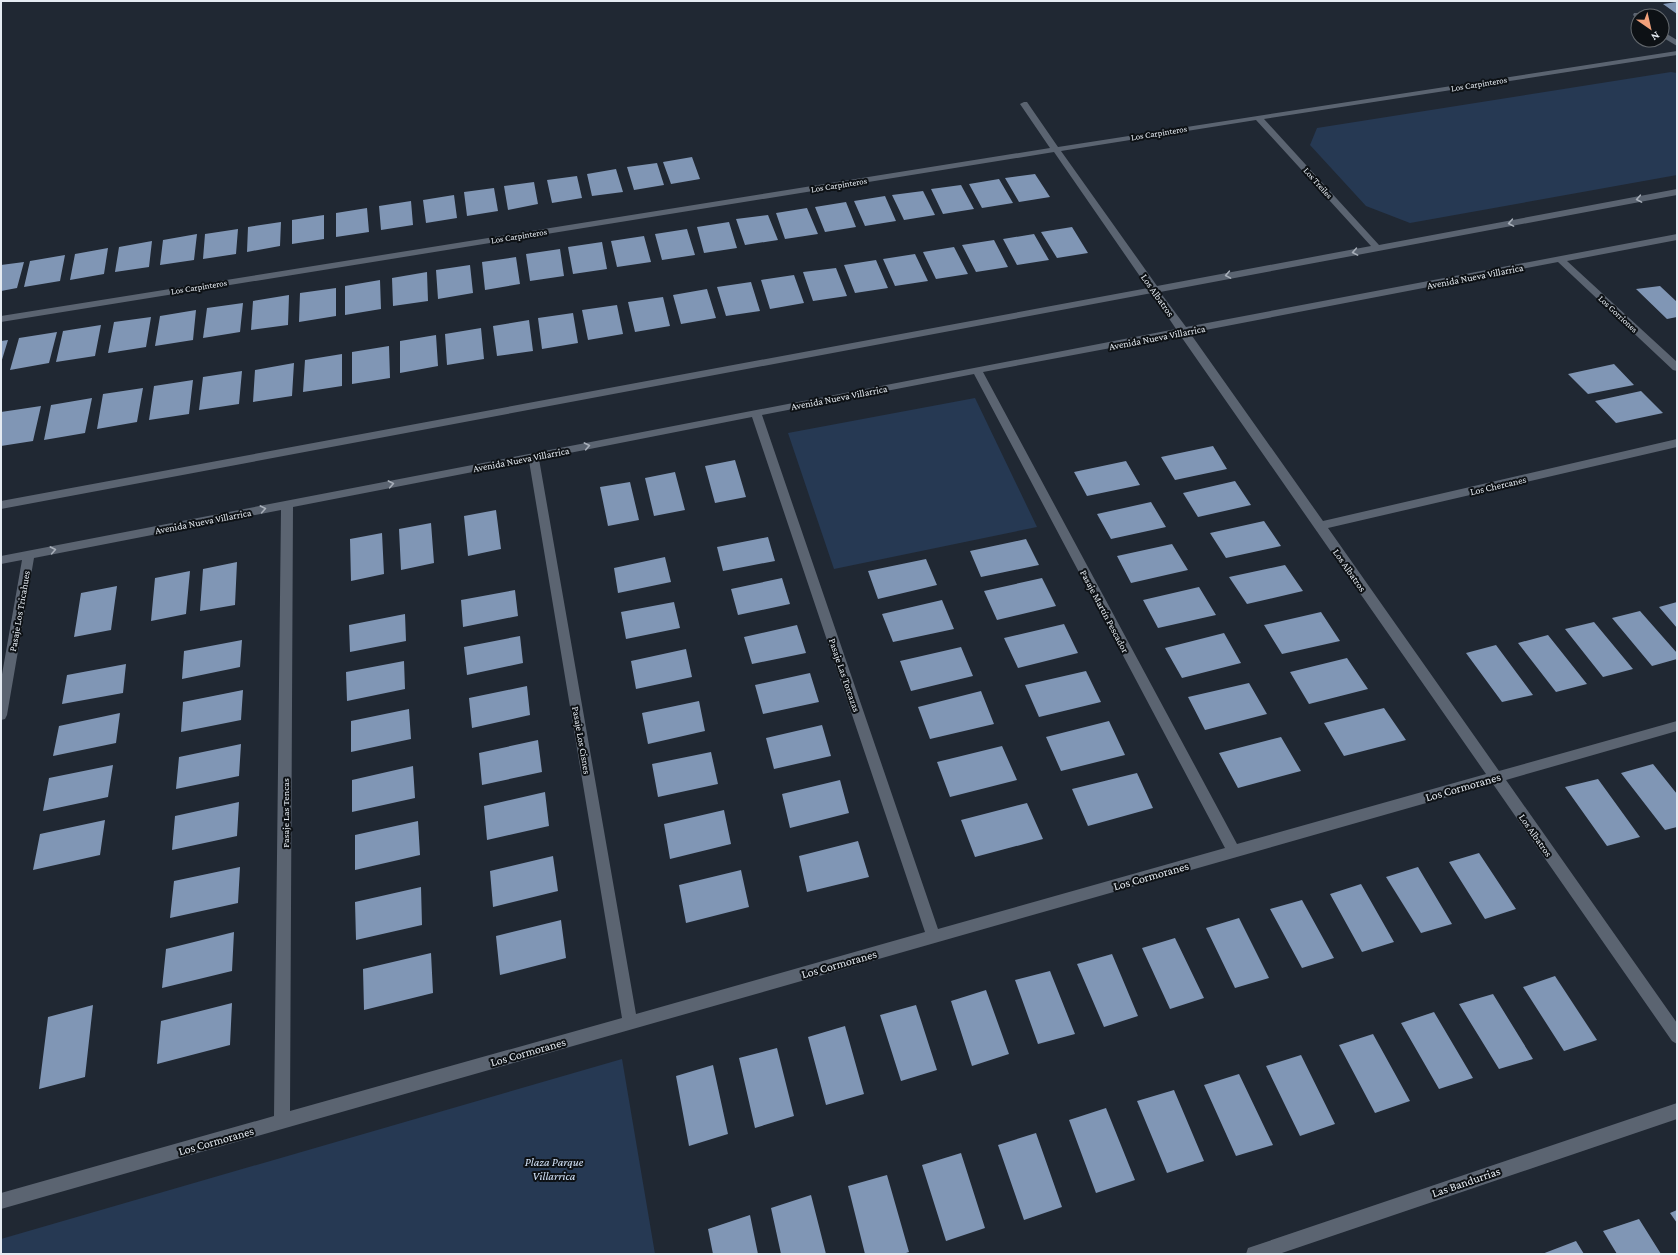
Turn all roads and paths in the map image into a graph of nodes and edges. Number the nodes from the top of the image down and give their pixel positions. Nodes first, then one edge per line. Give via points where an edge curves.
1 (1677, 53) edge
2 (1024, 104) dead end
3 (1258, 117) junction
4 (1056, 150) junction
5 (1677, 192) edge
6 (1677, 237) edge
7 (1377, 248) junction
8 (1560, 259) junction
9 (1154, 289) junction
10 (1, 319) edge
11 (1183, 332) junction
12 (1677, 368) edge
13 (977, 370) junction
14 (756, 413) junction
15 (1677, 443) edge
16 (533, 456) junction
17 (1, 505) edge
18 (287, 505) junction
19 (1320, 526) junction
20 (28, 555) junction
21 (1, 560) edge
22 (1, 715) edge
23 (1677, 726) edge
24 (1496, 778) junction
25 (1234, 852) junction
26 (934, 937) junction
27 (630, 1023) junction
28 (1677, 1036) edge
29 (1677, 1111) edge
30 (282, 1122) junction
31 (1, 1201) edge
32 (1254, 1254) edge

1 - 3 street, Los Carpinteros
2 - 4 street, Los Albatros
3 - 4 street, Los Carpinteros
3 - 7 street, Los Treiles
4 - 9 street, Los Albatros
4 - 10 street, Los Carpinteros
5 -> 7 street
6 - 8 street, Avenida Nueva Villarrica
7 -> 9 street
8 - 11 street, Avenida Nueva Villarrica
8 - 12 street, Los Gorriones
9 - 11 street, Los Albatros
9 - 17 street
11 - 13 street, Avenida Nueva Villarrica
11 - 19 street, Los Albatros
13 - 14 street, Avenida Nueva Villarrica
13 - 25 street, Pasaje Martín Pescador
16 -> 14 street, Avenida Nueva Villarrica
14 - 26 street, Pasaje Las Torcazas
15 - 19 street, Los Chercanes
18 -> 16 street, Avenida Nueva Villarrica
16 - 27 street, Pasaje Los Cisnes
20 -> 18 street, Avenida Nueva Villarrica
18 - 30 street, Pasaje Las Tencas
19 - 24 street, Los Albatros
20 - 21 street, Avenida Nueva Villarrica
20 - 22 street, Pasaje Los Tricahues
23 - 24 street, Los Cormoranes
24 - 25 street, Los Cormoranes
24 - 28 street, Los Albatros
25 - 26 street, Los Cormoranes
26 - 27 street, Los Cormoranes
27 - 30 street, Los Cormoranes
29 - 32 street, Las Bandurrias
30 - 31 street, Los Cormoranes

